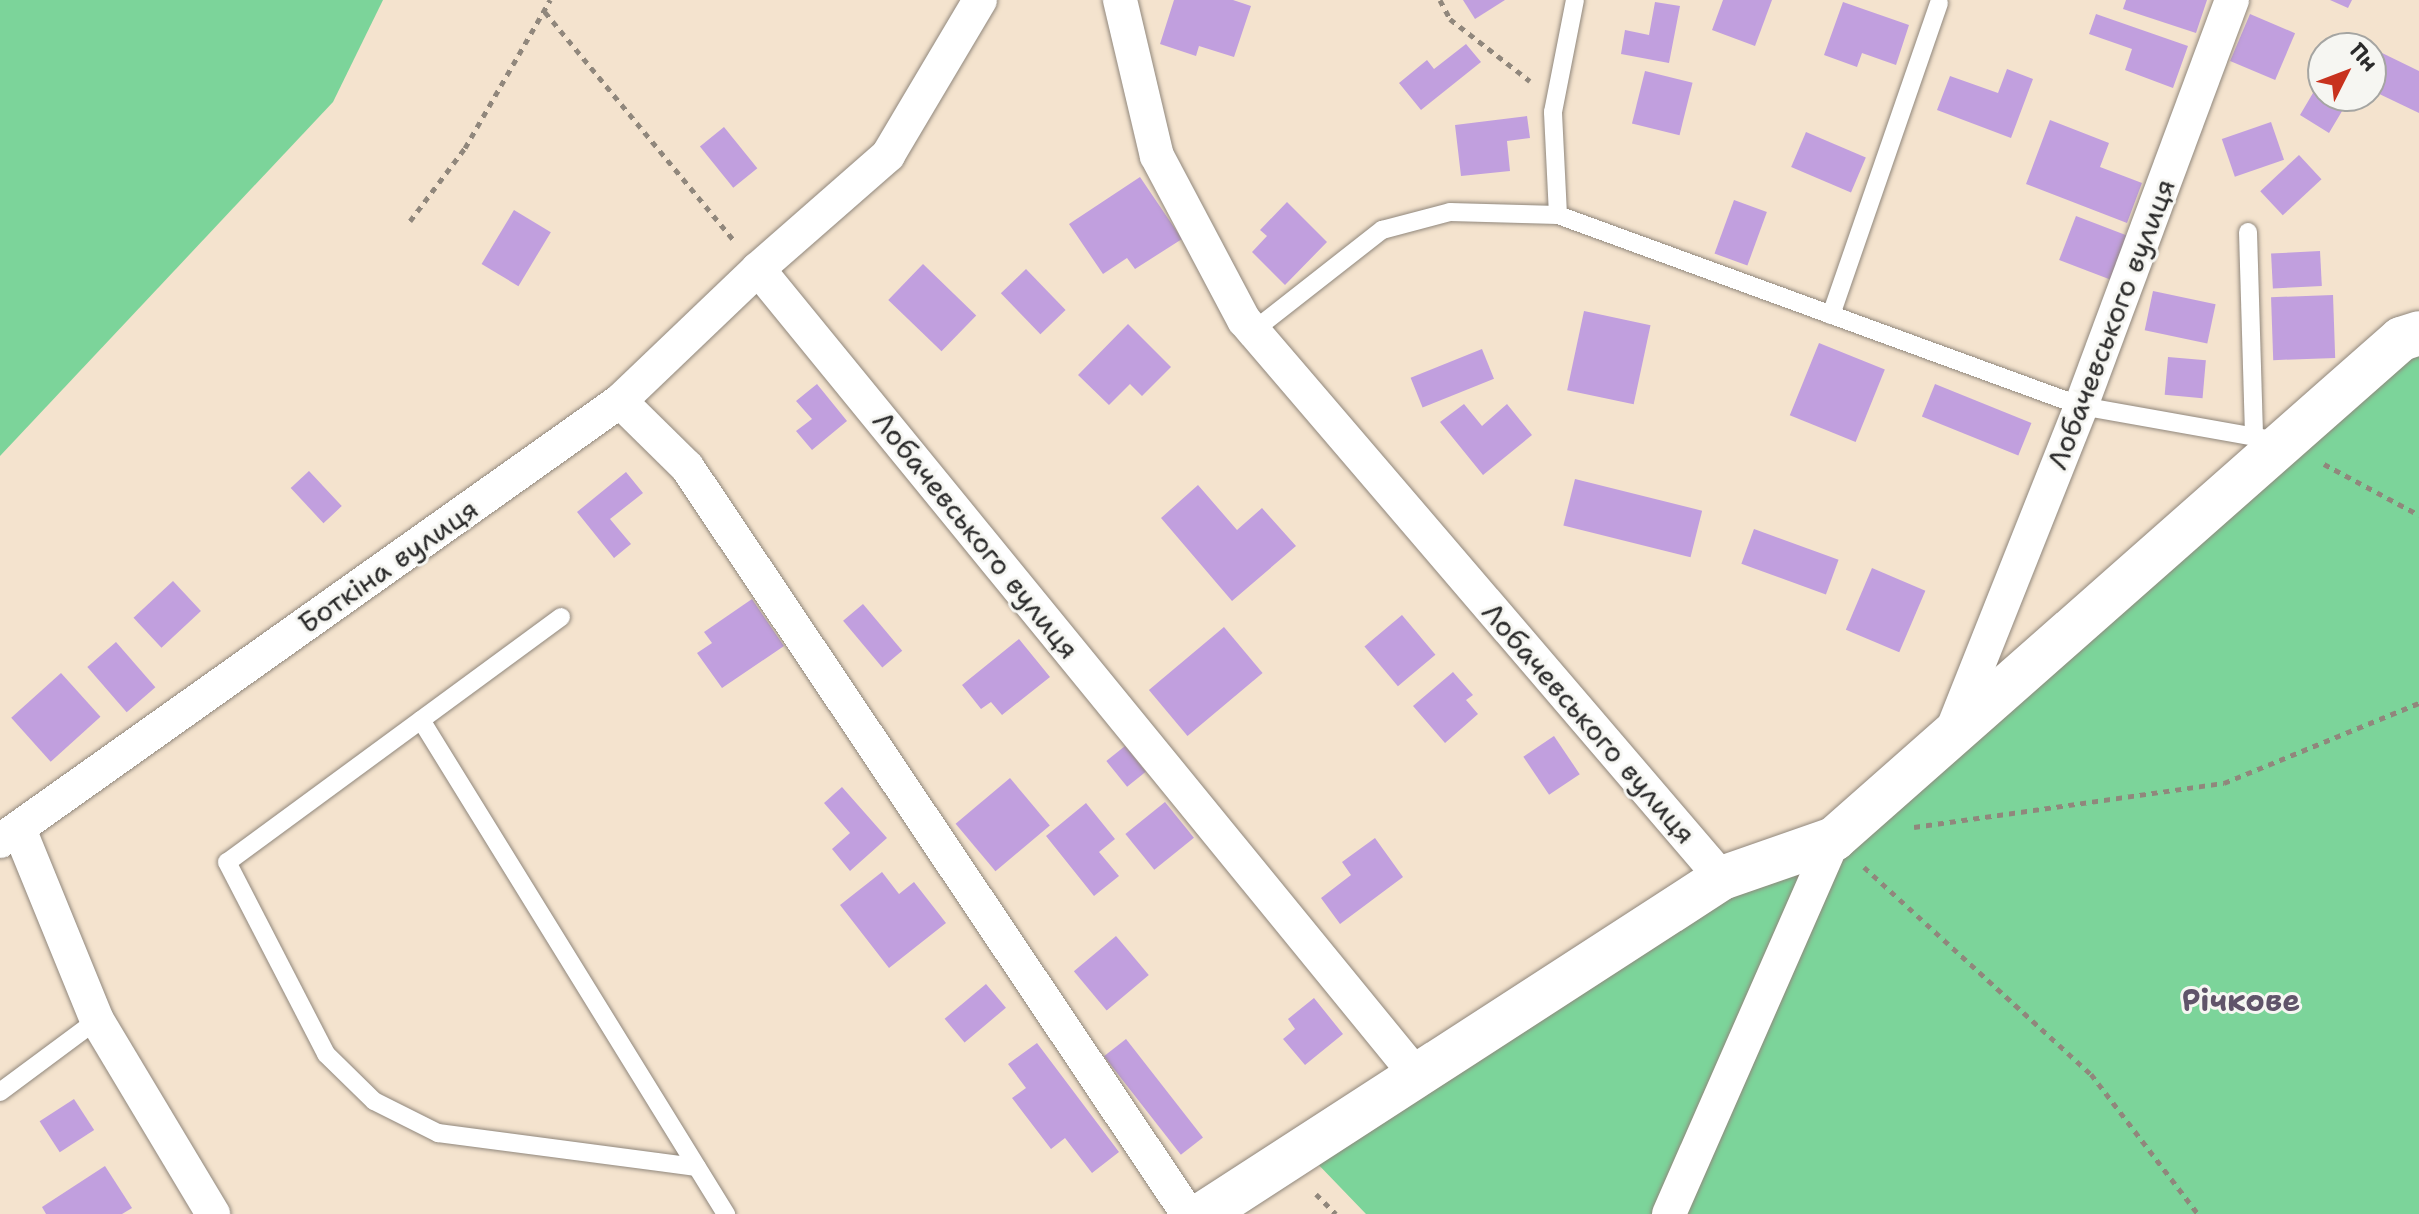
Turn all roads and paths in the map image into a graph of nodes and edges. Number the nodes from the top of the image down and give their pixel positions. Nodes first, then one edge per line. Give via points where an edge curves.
1 (550, 0) edge
2 (980, 0) edge
3 (1120, 0) edge
4 (1440, 0) edge
5 (1575, 0) edge
6 (2232, 0) edge
7 (1939, 3) dead end
8 (545, 12) junction
9 (1555, 100) junction
10 (1558, 215) junction
11 (410, 221) dead end
12 (2248, 232) dead end
13 (758, 269) junction
14 (1831, 315) junction
15 (1253, 331) junction
16 (2419, 333) edge
17 (620, 401) junction
18 (2081, 406) junction
19 (2269, 440) junction
20 (2419, 515) edge
21 (561, 617) dead end
22 (2419, 703) edge
23 (421, 720) junction
24 (1950, 736) junction
25 (9, 835) edge
26 (1834, 839) junction
27 (1722, 878) junction
28 (97, 1020) junction
29 (1417, 1076) junction
30 (0, 1092) edge
31 (697, 1167) junction
32 (213, 1214) edge
33 (726, 1214) edge
34 (1188, 1214) edge
35 (1203, 1214) edge
36 (1669, 1214) edge
37 (2198, 1214) edge

1 - 8 path
2 - 13 street via 888,155
3 - 15 street, Лобачевського вулиця via 1157,156
4 - 9 path via 1450,19
5 - 9 lane
6 - 18 street, Лобачевського вулиця
7 - 14 lane
8 - 11 path via 465,148
8 - 13 path
9 - 10 lane
10 - 14 lane
10 - 15 lane via 1450,212 1382,230
12 - 19 lane
13 - 17 street, Боткіна вулиця
13 - 29 street, Лобачевського вулиця
14 - 18 lane
15 - 27 street, Лобачевського вулиця
16 - 19 street, Лобачевського вулиця via 2401,339
17 - 25 street, Боткіна вулиця
17 - 34 street via 687,467
18 - 19 lane
18 - 24 street, Лобачевського вулиця
19 - 20 path
19 - 24 street, Лобачевського вулиця
21 - 23 lane
22 - 26 path via 2224,783
23 - 31 lane
23 - 31 lane via 227,862 326,1054 374,1101 438,1133
24 - 26 street, Лобачевського вулиця
25 - 28 street
26 - 27 street, Лобачевського вулиця
26 - 36 street
26 - 37 path via 2091,1074
27 - 29 street, Лобачевського вулиця
28 - 30 lane
28 - 32 street
29 - 35 street, Лобачевського вулиця
31 - 33 lane

